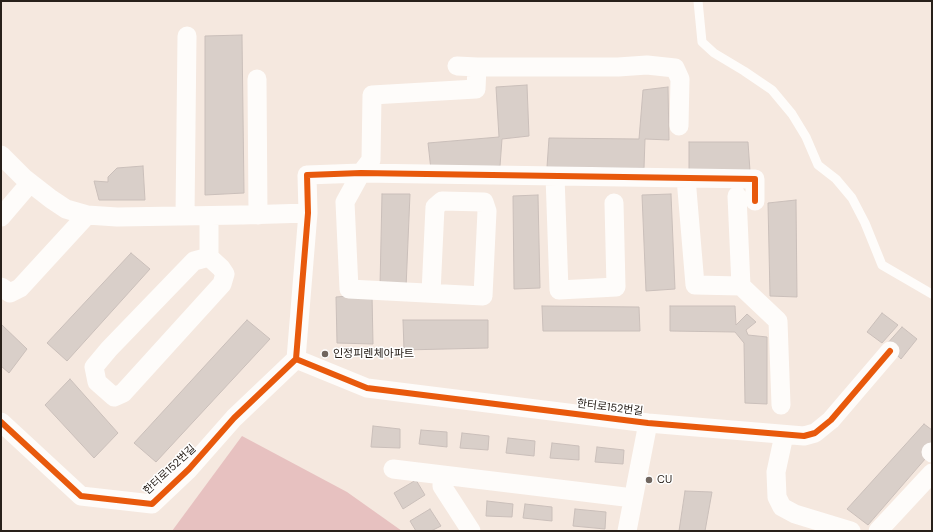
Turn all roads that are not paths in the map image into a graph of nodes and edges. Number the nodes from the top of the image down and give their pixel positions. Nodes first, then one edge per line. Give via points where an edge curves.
1 (698, 1) edge
2 (187, 36) dead end
3 (457, 66) dead end
4 (477, 67) junction
5 (257, 79) dead end
6 (679, 126) dead end
7 (1, 155) edge
8 (361, 173) junction
9 (555, 176) junction
10 (686, 178) junction
11 (30, 183) junction
12 (737, 196) dead end
13 (755, 201) dead end
14 (614, 203) dead end
15 (308, 213) junction
16 (87, 215) junction
17 (258, 215) junction
18 (185, 216) junction
19 (209, 216) junction
20 (1, 217) edge
21 (209, 257) junction
22 (741, 286) junction
23 (1, 287) edge
24 (431, 293) junction
25 (932, 294) edge
26 (890, 351) dead end
27 (296, 359) junction
28 (781, 405) dead end
29 (1, 422) edge
30 (648, 423) junction
31 (784, 434) junction
32 (393, 469) dead end
33 (932, 473) edge
34 (442, 476) junction
35 (634, 498) junction
36 (471, 531) edge
37 (627, 531) edge
38 (851, 531) edge
39 (878, 531) edge

1 - 25 lane via 702,42 714,53 772,90 792,114 806,137 818,165 836,179 852,198 882,265
2 - 18 street
3 - 4 street
4 - 6 street via 648,65 675,68 680,79
4 - 8 street via 476,89 372,95 371,160
5 - 17 street
7 - 11 street
8 - 9 street
8 - 15 street via 307,175
8 - 24 street via 345,202 349,289
9 - 10 street
9 - 14 street via 559,290 616,287
10 - 13 street via 755,178
10 - 22 street via 695,285
11 - 16 street via 66,209
11 - 20 street
12 - 22 street
15 - 17 street
15 - 27 street
16 - 18 street
16 - 23 street via 20,288 10,293
17 - 19 street
18 - 19 street
19 - 21 street
21 - 21 street via 225,274 222,284 123,393 114,397 97,382 94,367 194,261
22 - 28 street via 778,321
24 - 24 street via 483,296 487,211 484,202 442,201 435,207
26 - 31 street, 한터로152번길 via 831,420 815,433 804,436
27 - 29 street, 한터로152번길 via 234,418 152,504 81,496
27 - 30 street, 한터로152번길 via 367,388
30 - 31 street, 한터로152번길
30 - 35 street
31 - 38 street via 776,472 777,497 782,507
32 - 34 street
33 - 39 street
34 - 35 street
34 - 36 street via 442,486
35 - 37 street

